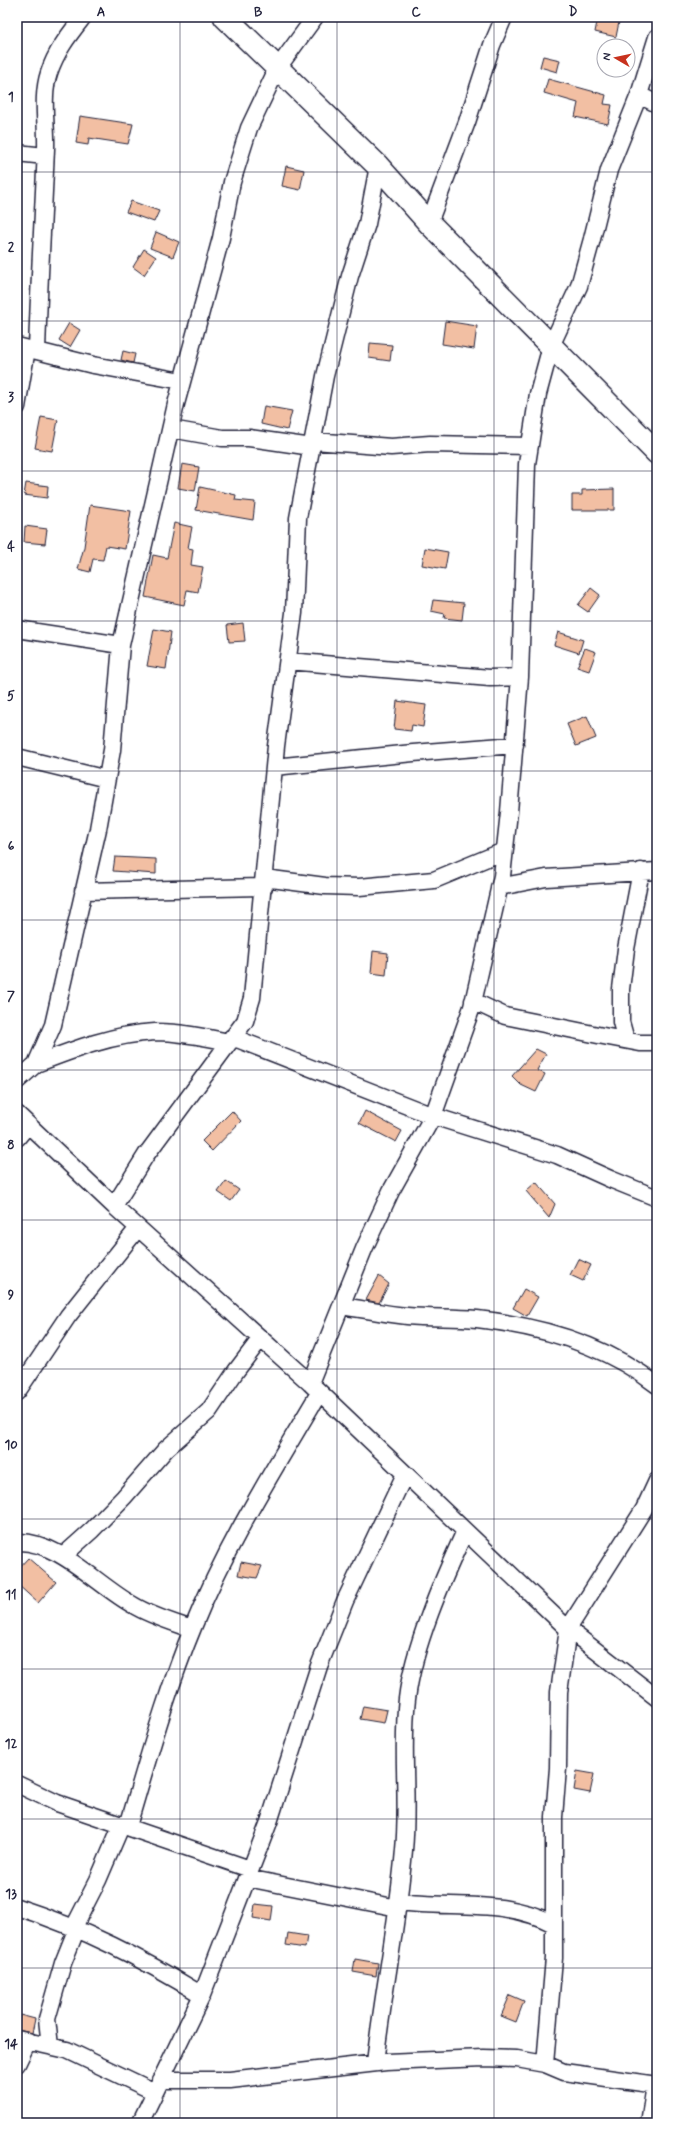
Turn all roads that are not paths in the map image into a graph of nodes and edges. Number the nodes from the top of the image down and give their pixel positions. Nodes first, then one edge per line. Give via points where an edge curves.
1 (83, 17) edge
2 (226, 17) edge
3 (315, 17) edge
4 (504, 17) edge
5 (657, 38) edge
6 (277, 69) junction
7 (639, 95) junction
8 (657, 104) edge
9 (17, 153) edge
10 (46, 156) junction
11 (378, 166) junction
12 (429, 223) junction
13 (551, 346) junction
14 (27, 349) edge
15 (182, 381) junction
16 (17, 407) edge
17 (170, 429) junction
18 (313, 444) junction
19 (530, 446) junction
20 (657, 453) edge
21 (17, 629) edge
22 (121, 645) junction
23 (288, 661) junction
24 (520, 677) junction
25 (515, 745) junction
26 (17, 757) edge
27 (274, 767) junction
28 (107, 779) junction
29 (504, 851) junction
30 (641, 871) junction
31 (657, 871) edge
32 (264, 882) junction
33 (499, 888) junction
34 (84, 891) junction
35 (473, 1000) junction
36 (231, 1039) junction
37 (626, 1040) junction
38 (657, 1043) edge
39 (36, 1064) junction
40 (17, 1081) edge
41 (433, 1116) junction
42 (22, 1119) edge
43 (17, 1138) edge
44 (657, 1198) edge
45 (114, 1206) junction
46 (138, 1228) junction
47 (341, 1306) junction
48 (261, 1338) junction
49 (657, 1385) edge
50 (315, 1388) junction
51 (17, 1392) edge
52 (405, 1474) junction
53 (657, 1482) edge
54 (465, 1531) junction
55 (17, 1542) edge
56 (63, 1556) junction
57 (192, 1629) junction
58 (568, 1629) junction
59 (657, 1698) edge
60 (17, 1784) edge
61 (125, 1825) junction
62 (248, 1874) junction
63 (398, 1905) junction
64 (17, 1907) edge
65 (554, 1924) junction
66 (75, 1928) junction
67 (202, 1994) junction
68 (22, 2040) edge
69 (50, 2046) junction
70 (375, 2063) junction
71 (17, 2064) edge
72 (545, 2064) junction
73 (656, 2085) edge
74 (157, 2086) junction
75 (140, 2123) edge
76 (649, 2123) edge

1 - 10 street via 61,45 48,74 45,112
2 - 6 street
3 - 6 street
4 - 12 street
5 - 7 street
6 - 11 street
6 - 15 street via 249,128 234,175 222,238
7 - 8 street
7 - 13 street via 609,170 579,286
9 - 10 street
10 - 14 street
11 - 12 street
11 - 18 street via 367,224 350,276 325,376
12 - 13 street
13 - 19 street via 538,394
13 - 20 street
14 - 15 street via 93,365
14 - 16 street
15 - 17 street
17 - 18 street via 222,438
17 - 22 street
18 - 19 street via 391,447 430,444
18 - 23 street via 298,518 294,613
19 - 24 street via 527,464
21 - 22 street
22 - 28 street
23 - 24 street via 490,678
23 - 27 street
24 - 25 street
25 - 27 street
25 - 29 street
26 - 28 street
27 - 32 street
28 - 34 street
29 - 32 street via 434,880 359,886
29 - 33 street
30 - 31 street
30 - 33 street via 546,878
30 - 37 street via 621,989 621,1022
32 - 34 street
32 - 36 street via 252,998 245,1021
33 - 35 street
34 - 39 street via 53,1025
35 - 37 street via 505,1016
35 - 41 street
36 - 39 street via 155,1032 108,1039
36 - 41 street
36 - 45 street via 146,1155
37 - 38 street
39 - 40 street
41 - 44 street via 556,1155
41 - 47 street via 391,1192
42 - 43 street
42 - 45 street
45 - 46 street
46 - 48 street
46 - 51 street via 68,1316
47 - 49 street via 405,1316 476,1319 525,1327 614,1356
47 - 50 street
48 - 50 street
48 - 56 street via 209,1411 166,1448 108,1513
50 - 52 street
50 - 57 street via 212,1584
52 - 54 street
52 - 62 street via 345,1600 319,1666 269,1822
53 - 58 street via 644,1509
54 - 58 street
54 - 63 street via 428,1622 415,1660 407,1699 404,1768 406,1820
55 - 56 street via 40,1545
56 - 57 street via 133,1605
57 - 61 street
58 - 59 street
58 - 65 street via 559,1692 558,1768 554,1817
60 - 61 street via 57,1803
61 - 62 street
61 - 66 street
62 - 63 street
62 - 67 street
63 - 65 street via 507,1907 539,1916
63 - 70 street
64 - 66 street
65 - 72 street via 554,1958
66 - 67 street via 114,1945
66 - 69 street via 49,2011
67 - 74 street
68 - 69 street
68 - 71 street
69 - 74 street
70 - 72 street via 484,2058 517,2059
70 - 74 street
72 - 73 street via 564,2072
73 - 76 street
74 - 75 street

